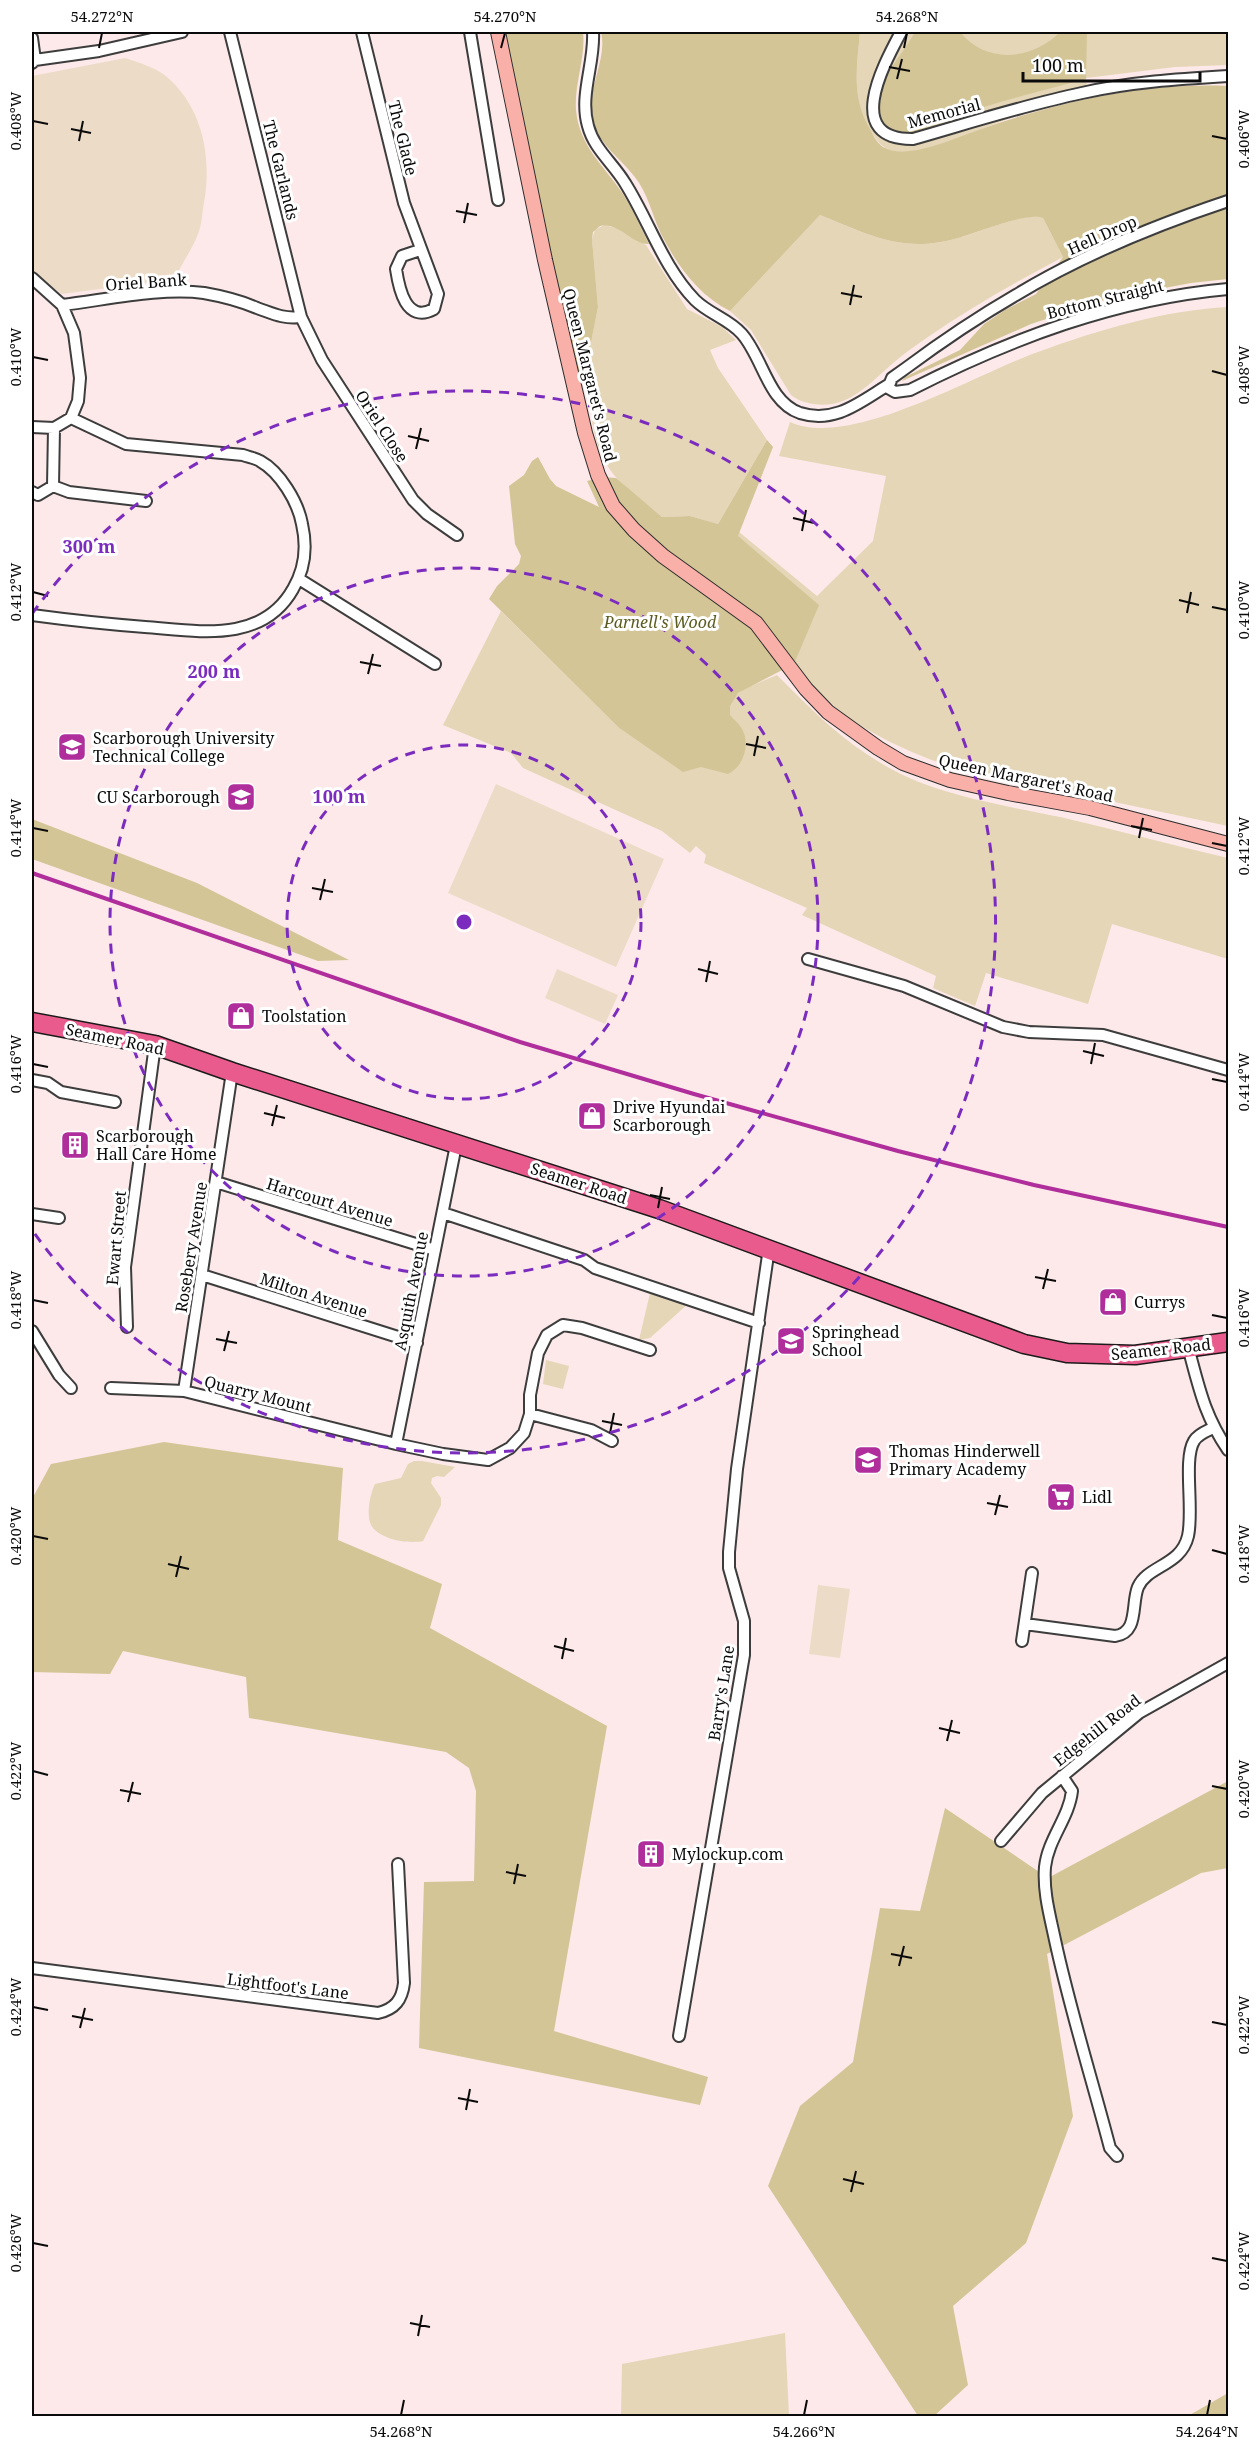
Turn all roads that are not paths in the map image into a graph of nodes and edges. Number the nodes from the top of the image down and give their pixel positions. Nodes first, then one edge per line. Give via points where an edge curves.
1 (182, 32) edge
2 (230, 32) edge
3 (362, 32) edge
4 (470, 32) edge
5 (498, 32) edge
6 (593, 32) edge
7 (901, 32) edge
8 (32, 38) edge
9 (33, 62) edge
10 (1228, 76) edge
11 (498, 200) dead end
12 (1228, 201) edge
13 (420, 250) junction
14 (32, 278) edge
15 (1228, 289) edge
16 (62, 305) junction
17 (301, 317) junction
18 (888, 385) junction
19 (71, 418) junction
20 (32, 428) edge
21 (54, 428) junction
22 (53, 486) junction
23 (32, 492) edge
24 (146, 501) dead end
25 (457, 536) dead end
26 (299, 579) junction
27 (32, 615) edge
28 (435, 664) dead end
29 (1228, 844) edge
30 (808, 959) dead end
31 (32, 1022) edge
32 (155, 1045) junction
33 (1228, 1070) edge
34 (232, 1072) junction
35 (32, 1080) edge
36 (115, 1102) dead end
37 (456, 1144) junction
38 (216, 1182) junction
39 (443, 1213) junction
40 (32, 1214) edge
41 (59, 1218) dead end
42 (769, 1248) junction
43 (435, 1250) junction
44 (202, 1275) junction
45 (759, 1323) junction
46 (127, 1327) dead end
47 (32, 1331) edge
48 (1228, 1342) edge
49 (417, 1343) junction
50 (1188, 1347) junction
51 (650, 1350) dead end
52 (70, 1388) dead end
53 (111, 1388) dead end
54 (184, 1391) junction
55 (530, 1414) junction
56 (1213, 1428) junction
57 (612, 1441) dead end
58 (396, 1444) junction
59 (1228, 1450) edge
60 (1032, 1573) dead end
61 (1025, 1624) junction
62 (1022, 1641) dead end
63 (1228, 1662) edge
64 (1062, 1776) junction
65 (1001, 1841) dead end
66 (398, 1864) dead end
67 (32, 1968) edge
68 (679, 2036) dead end
69 (1117, 2156) dead end

1 - 9 street
2 - 17 street, The Garlands
3 - 13 street, The Glade via 404,203
4 - 11 street
5 - 29 main road, Queen Margaret's Road via 585,433 613,506 634,530 663,556 756,623 828,712 903,763 950,780 1089,808
6 - 18 street, Hell Drop via 586,102 592,140 624,181 670,266 694,299 743,335 776,393 789,408 814,416 838,413
7 - 10 street, Memorial via 873,96 876,120 893,137 913,139 1084,92 1155,80
8 - 9 street
12 - 18 street, Hell Drop via 1176,218 1016,294 906,368
13 - 13 street, The Glade via 438,294 434,309 422,313 407,306 396,269 402,256
14 - 16 street
15 - 18 street, Bottom Straight via 1119,308 992,350 904,392 890,391
16 - 17 street, Oriel Bank via 173,292 204,293 285,319
16 - 19 street via 74,333 80,378 78,402
17 - 25 street, Oriel Close via 322,360 412,500
19 - 21 street
19 - 26 street via 126,444 243,455 261,461 287,487 298,507 305,546
20 - 21 street
21 - 22 street
22 - 23 street via 39,495
22 - 24 street via 69,492
26 - 27 street via 287,600 268,618 232,631 166,629
26 - 28 street
30 - 33 street via 904,986 1003,1027 1109,1036
31 - 32 highway, Seamer Road
32 - 34 highway, Seamer Road
32 - 46 street, Ewart Street via 125,1267
34 - 37 highway, Seamer Road
34 - 38 street, Rosebery Avenue
35 - 36 street via 48,1083 62,1092
37 - 39 street, Asquith Avenue
37 - 42 highway, Seamer Road
38 - 43 street, Harcourt Avenue
38 - 44 street, Rosebery Avenue
39 - 43 street, Asquith Avenue
39 - 45 street
40 - 41 street
42 - 45 street, Barry's Lane
42 - 50 highway, Seamer Road via 1024,1344 1101,1355 1135,1355
43 - 49 street, Asquith Avenue
44 - 49 street, Milton Avenue
44 - 54 street, Rosebery Avenue
45 - 68 street, Barry's Lane via 729,1552 729,1568 744,1621 744,1655
47 - 52 street
48 - 50 highway, Seamer Road
49 - 58 street, Asquith Avenue
50 - 56 street
51 - 55 street via 563,1325 547,1335 538,1353
53 - 54 street, Quarry Mount
54 - 58 street, Quarry Mount
55 - 57 street via 591,1430
55 - 58 street, Quarry Mount via 524,1433 510,1449 488,1460
56 - 59 street
56 - 61 street via 1197,1437 1191,1448 1187,1539 1181,1551 1138,1588 1126,1633 1114,1636
60 - 61 street
61 - 62 street
63 - 64 street, Edgehill Road via 1138,1713
64 - 65 street, Edgehill Road
64 - 69 street via 1072,1791 1071,1802 1047,1851 1046,1895 1110,2148
66 - 67 street, Lightfoot's Lane via 404,1983 399,2000 387,2011 378,2013

